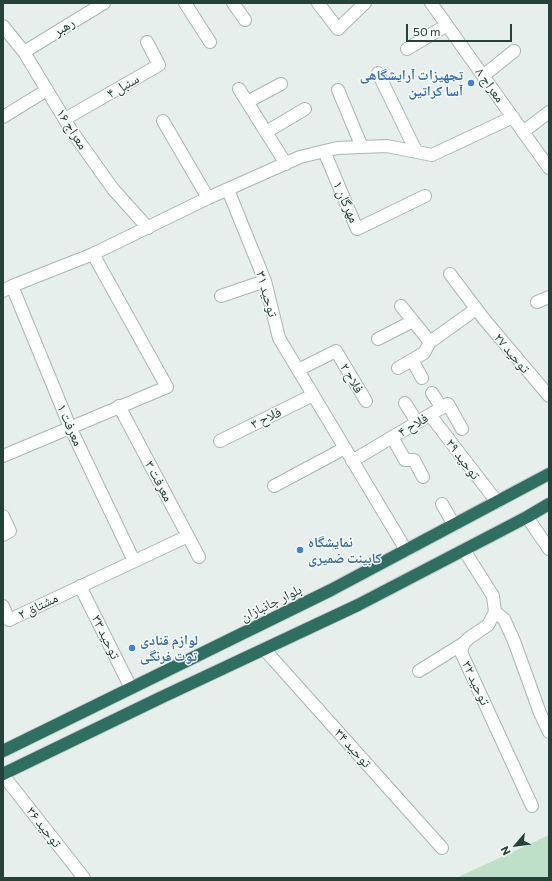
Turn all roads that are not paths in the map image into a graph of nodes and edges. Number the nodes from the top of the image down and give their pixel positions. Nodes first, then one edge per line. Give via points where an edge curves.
1 (104, 3) edge
2 (185, 3) edge
3 (233, 3) edge
4 (318, 3) edge
5 (365, 3) edge
6 (432, 3) edge
7 (91, 6) edge
8 (245, 20) dead end
9 (447, 25) junction
10 (3, 26) edge
11 (147, 42) dead end
12 (210, 42) dead end
13 (407, 49) dead end
14 (514, 51) dead end
15 (24, 52) junction
16 (378, 74) dead end
17 (483, 76) junction
18 (281, 84) dead end
19 (47, 90) junction
20 (239, 90) dead end
21 (338, 90) dead end
22 (247, 102) junction
23 (305, 109) dead end
24 (549, 112) edge
25 (3, 117) edge
26 (513, 117) junction
27 (65, 120) junction
28 (162, 121) dead end
29 (266, 132) junction
30 (523, 132) junction
31 (362, 147) junction
32 (324, 151) junction
33 (416, 151) junction
34 (286, 164) junction
35 (549, 168) edge
36 (228, 190) junction
37 (425, 196) dead end
38 (208, 198) junction
39 (148, 228) junction
40 (92, 254) junction
41 (450, 274) dead end
42 (265, 281) junction
43 (7, 289) edge
44 (221, 296) dead end
45 (549, 297) edge
46 (537, 302) dead end
47 (401, 306) dead end
48 (476, 309) junction
49 (413, 321) junction
50 (378, 339) dead end
51 (430, 342) junction
52 (412, 360) junction
53 (398, 368) dead end
54 (298, 370) junction
55 (422, 378) dead end
56 (432, 393) dead end
57 (313, 395) junction
58 (549, 396) edge
59 (366, 401) dead end
60 (405, 403) dead end
61 (119, 406) junction
62 (442, 408) junction
63 (430, 415) junction
64 (417, 422) junction
65 (70, 427) junction
66 (462, 428) dead end
67 (392, 437) junction
68 (220, 441) dead end
69 (345, 448) junction
70 (3, 456) edge
71 (352, 461) junction
72 (549, 474) edge
73 (423, 477) dead end
74 (274, 486) dead end
75 (496, 502) junction
76 (442, 504) dead end
77 (549, 504) edge
78 (3, 516) edge
79 (526, 517) junction
80 (454, 524) junction
81 (3, 535) edge
82 (188, 536) junction
83 (549, 549) edge
84 (406, 550) junction
85 (464, 550) junction
86 (199, 557) dead end
87 (134, 561) junction
88 (80, 586) junction
89 (3, 606) edge
90 (495, 612) junction
91 (464, 644) junction
92 (264, 649) junction
93 (419, 671) dead end
94 (131, 688) junction
95 (549, 732) edge
96 (3, 751) edge
97 (3, 775) edge
98 (532, 806) dead end
99 (442, 848) dead end
100 (84, 878) edge

1 - 7 street, رهبر
2 - 12 street
3 - 8 street
4 - 5 street via 338,29
6 - 9 street, معراج ۸
7 - 15 street, رهبر
9 - 13 street
9 - 17 street, معراج ۸
10 - 15 street, معراج ۱۶
11 - 27 street, سنبل ۴ via 159,65
14 - 17 street
15 - 19 street, معراج ۱۶
16 - 33 street
17 - 26 street, معراج ۸
18 - 22 street
19 - 25 street
19 - 27 street, معراج ۱۶
20 - 22 street
21 - 31 street
22 - 29 street
23 - 29 street
24 - 30 street
26 - 30 street, معراج ۸
26 - 33 street via 432,155
27 - 39 street, معراج ۱۶ via 112,189
28 - 38 street
29 - 34 street
30 - 35 street, معراج ۸
31 - 32 street
31 - 33 street via 387,146
32 - 34 street via 300,157
32 - 37 street, مهرگان ۱ via 357,229
34 - 36 street
36 - 38 street
36 - 42 street, توحید ۳۱
38 - 39 street
39 - 40 street
40 - 43 street
40 - 61 street via 167,387
41 - 48 street, توحید ۲۷
42 - 44 street
42 - 54 street, توحید ۳۱ via 279,338
43 - 65 street, معرفت ۱
45 - 46 street
47 - 49 street
48 - 51 street
48 - 58 street, توحید ۲۷
49 - 50 street
49 - 51 street
51 - 52 street via 424,353
52 - 53 street
52 - 55 street
54 - 57 street, توحید ۳۱
54 - 59 street, فلاح ۲ via 336,351
56 - 62 street
57 - 68 street, فلاح ۳
57 - 69 street, توحید ۳۱
60 - 64 street
61 - 65 street
61 - 82 street, معرفت ۳
62 - 63 street, فلاح ۴
62 - 66 street, فلاح ۴ via 448,404
63 - 64 street, فلاح ۴
63 - 75 street, توحید ۲۹
64 - 67 street, فلاح ۴
65 - 70 street
65 - 87 street, معرفت ۱
67 - 71 street, فلاح ۴
67 - 73 street via 405,460 414,460
69 - 71 street, توحید ۳۱
69 - 74 street
71 - 84 street, توحید ۳۱
72 - 75 highway, بلوار جانبازان
75 - 80 highway, بلوار جانبازان
76 - 80 street
77 - 79 highway
78 - 81 street via 10,530
79 - 83 street
79 - 85 highway
80 - 84 highway, بلوار جانبازان
82 - 86 street, معرفت ۳
82 - 87 street
84 - 94 highway, بلوار جانبازان via 331,590
85 - 90 street via 493,596
85 - 92 highway
87 - 88 street
88 - 89 street, مشتاق ۲ via 9,620
88 - 94 street, توحید ۳۳
90 - 91 street, توحید ۳۲ via 488,625
90 - 95 street via 504,619 509,630
91 - 93 street
91 - 98 street, توحید ۳۲ via 462,652
92 - 97 highway
92 - 99 street, توحید ۳۴
94 - 96 highway, بلوار جانبازان
97 - 100 street, توحید ۳۶

